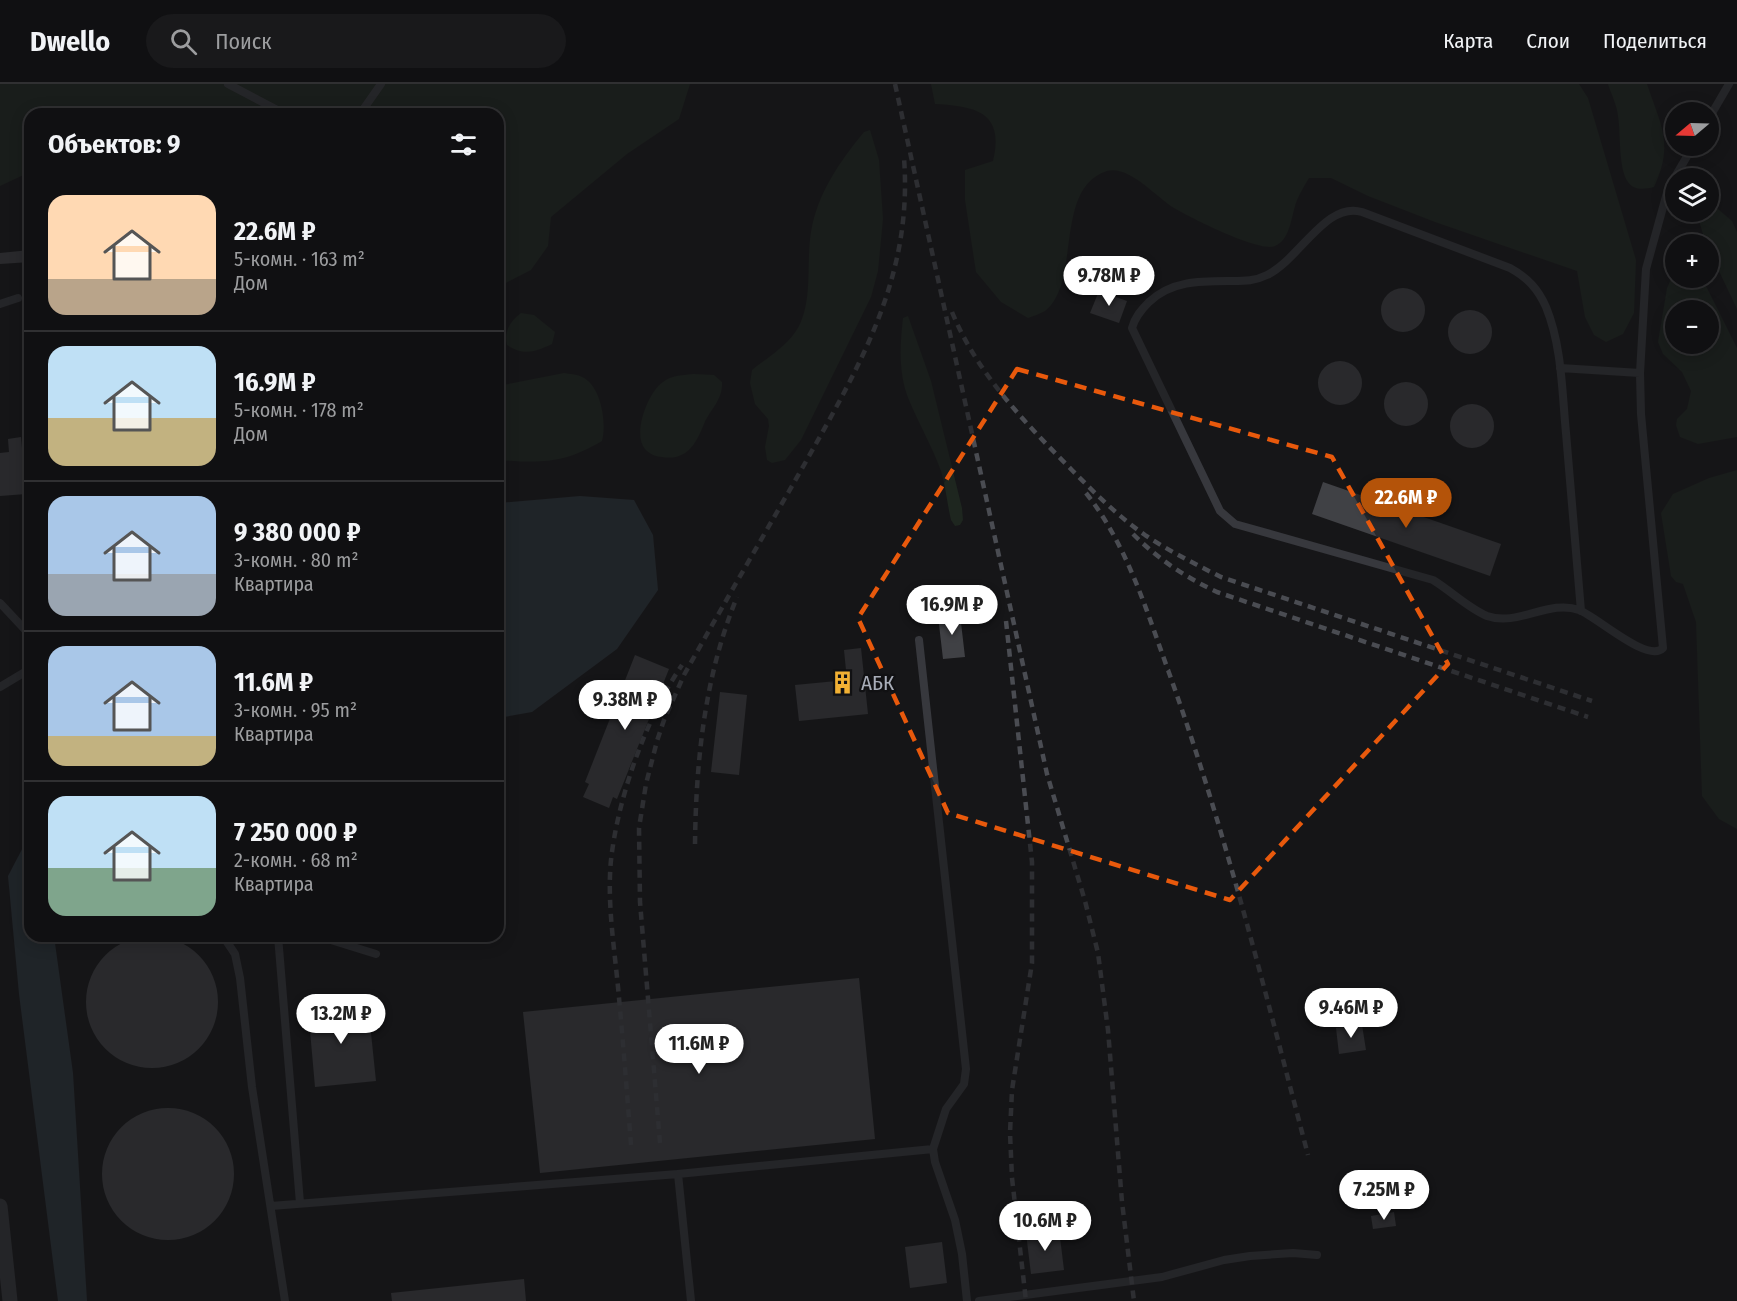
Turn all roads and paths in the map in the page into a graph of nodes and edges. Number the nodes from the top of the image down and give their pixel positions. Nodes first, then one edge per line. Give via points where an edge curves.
1 (228, 84) edge
2 (381, 84) edge
3 (1729, 84) edge
4 (1718, 102) edge
5 (274, 108) edge
6 (364, 108) edge
7 (1688, 156) edge
8 (18, 298) dead end
9 (0, 304) edge
10 (1560, 368) junction
11 (1640, 373) junction
12 (0, 603) edge
13 (1581, 610) junction
14 (24, 628) edge
15 (919, 640) dead end
16 (24, 673) edge
17 (0, 687) edge
18 (227, 942) edge
19 (278, 942) edge
20 (337, 942) edge
21 (376, 954) dead end
22 (933, 1149) junction
23 (678, 1174) junction
24 (300, 1203) junction
25 (0, 1206) edge
26 (271, 1206) junction
27 (1317, 1255) dead end
28 (4, 1286) edge
29 (10, 1301) edge
30 (285, 1301) edge
31 (691, 1301) edge
32 (967, 1301) edge
33 (979, 1301) edge

1 - 5 lane
2 - 6 lane
3 - 4 lane
7 - 11 lane via 1668,189 1646,269
8 - 9 lane
10 - 11 lane
10 - 13 lane
10 - 13 lane via 1546,308 1534,285 1524,276 1355,209 1334,215 1299,251 1268,275 1251,281 1185,282 1169,288 1144,306 1132,328 1220,511 1235,524 1433,580 1488,616 1514,618 1555,608
11 - 13 lane via 1663,648 1654,652 1637,646
12 - 14 lane
15 - 22 lane via 966,1069 964,1084 946,1109
16 - 17 lane
18 - 26 lane via 235,954 240,978
19 - 24 lane
20 - 21 lane
22 - 23 lane
22 - 32 lane via 955,1220
23 - 24 lane
23 - 31 lane
24 - 26 lane
25 - 28 street
26 - 30 lane
27 - 33 lane via 1250,1256 1162,1277
28 - 29 street

